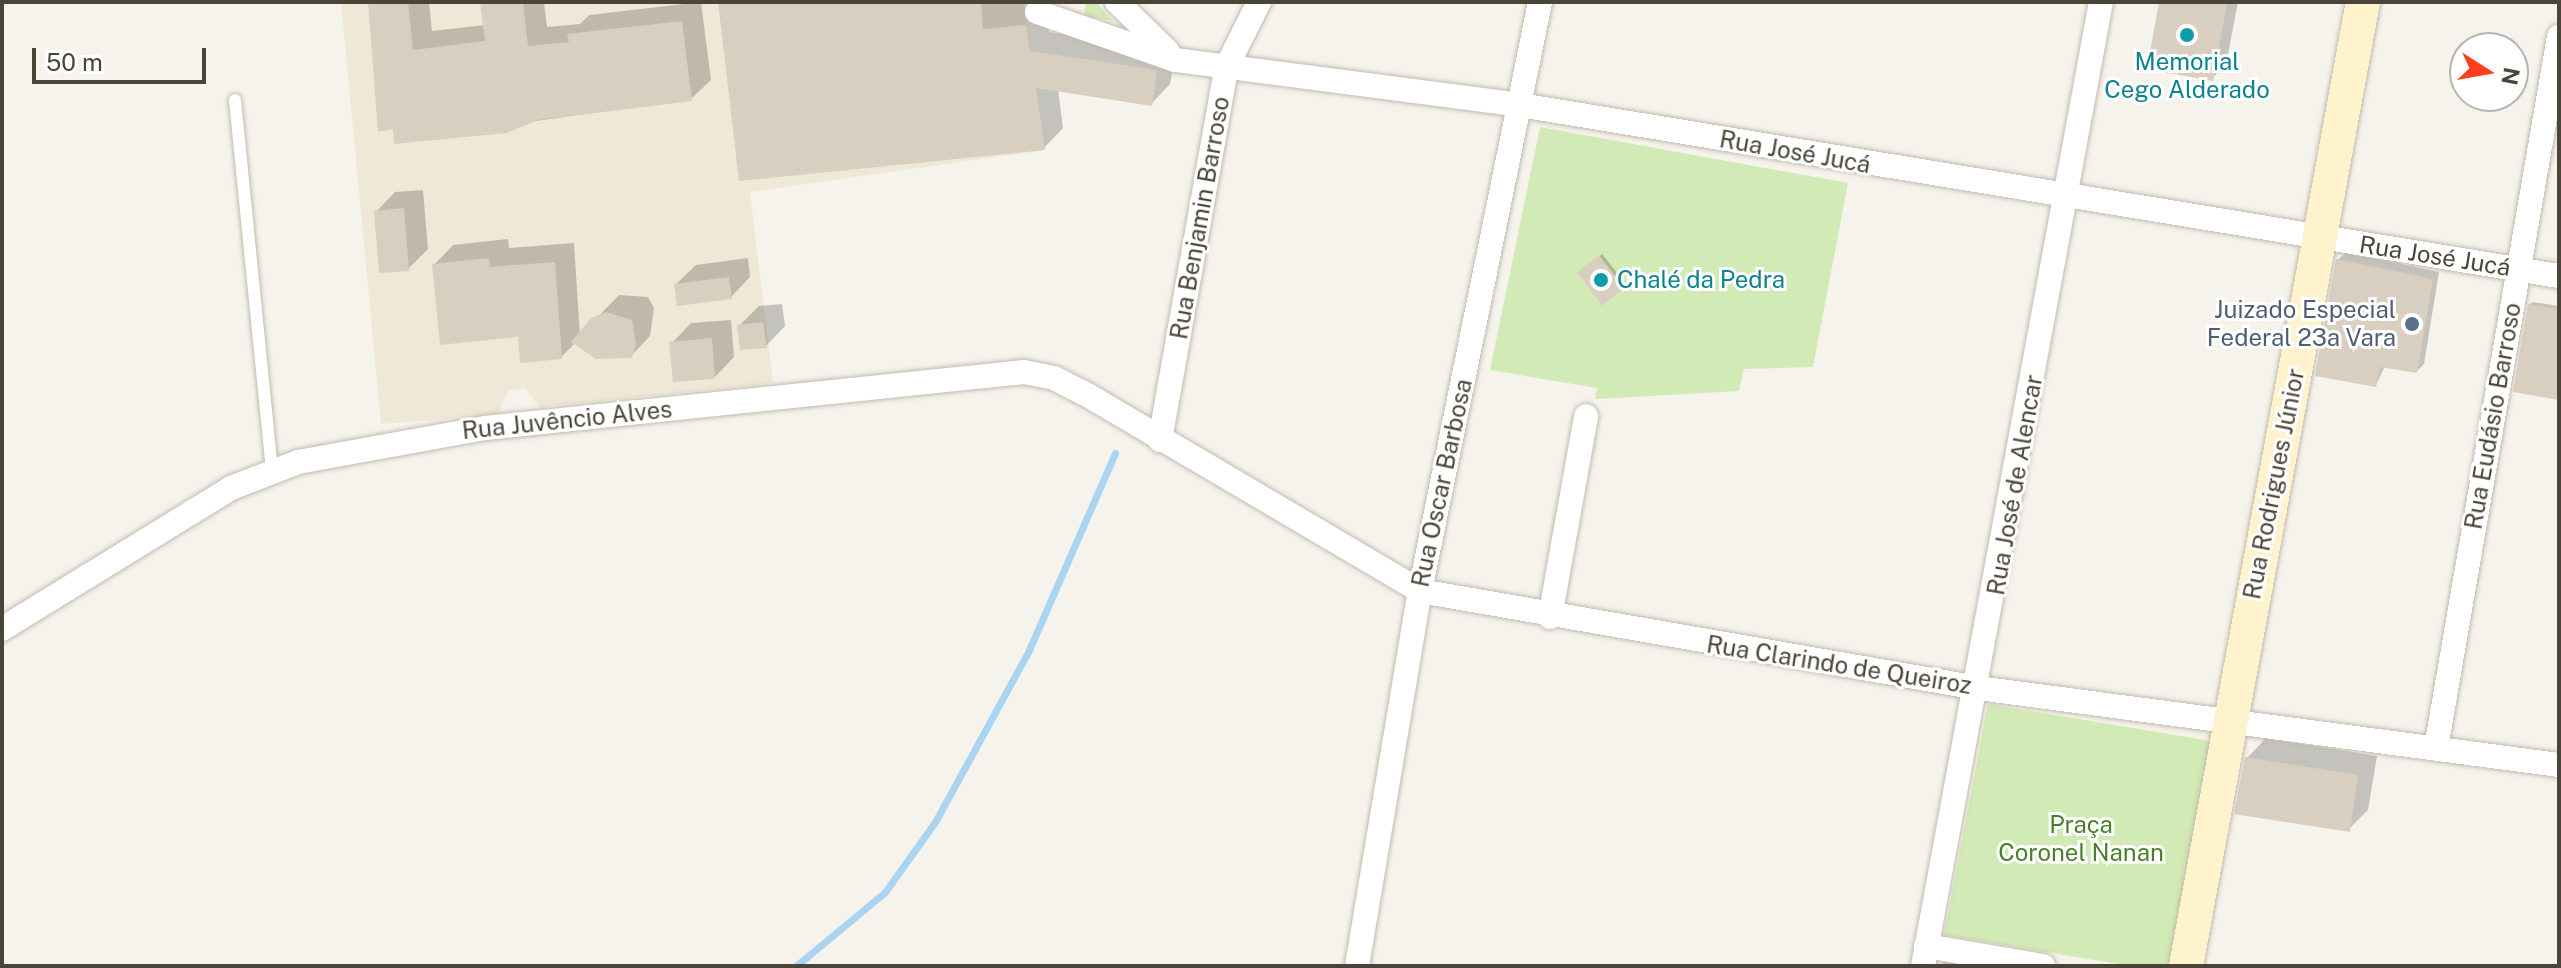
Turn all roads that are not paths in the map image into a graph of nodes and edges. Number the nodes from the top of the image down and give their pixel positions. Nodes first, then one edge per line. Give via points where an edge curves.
1 (1117, 2) edge
2 (1259, 2) edge
3 (1540, 2) edge
4 (2101, 2) edge
5 (2363, 2) edge
6 (1037, 12) dead end
7 (2559, 37) edge
8 (1175, 60) junction
9 (1226, 68) junction
10 (235, 100) dead end
11 (1520, 105) junction
12 (2067, 198) junction
13 (2320, 237) junction
14 (2517, 269) junction
15 (2559, 276) edge
16 (1586, 416) dead end
17 (1160, 440) junction
18 (272, 472) junction
19 (1420, 591) junction
20 (1550, 617) junction
21 (2, 629) edge
22 (1978, 688) junction
23 (2229, 724) junction
24 (2436, 748) junction
25 (2559, 765) edge
26 (1925, 956) edge
27 (1357, 966) edge
28 (2043, 966) edge
29 (2186, 966) edge

1 - 8 street
2 - 9 street, Rua Benjamin Barroso
3 - 11 street, Rua Oscar Barbosa
4 - 12 street, Rua José de Alencar
5 - 13 main road, Rua Rodrigues Júnior
6 - 8 street, Rua José Jucá
7 - 14 street, Rua Eudásio Barroso
8 - 9 street, Rua José Jucá
9 - 11 street, Rua José Jucá
9 - 17 street, Rua Benjamin Barroso
10 - 18 lane
11 - 12 street, Rua José Jucá
11 - 19 street, Rua Oscar Barbosa
12 - 13 street, Rua José Jucá
12 - 22 street, Rua José de Alencar
13 - 14 street, Rua José Jucá
13 - 23 main road, Rua Rodrigues Júnior
14 - 15 street, Rua José Jucá
14 - 24 street, Rua Eudásio Barroso
16 - 20 street
17 - 18 street, Rua Juvêncio Alves via 1054,378 1024,372 485,428 357,450
17 - 19 street, Rua Clarindo de Queiroz
18 - 21 street, Rua Juvêncio Alves via 218,495
19 - 20 street, Rua Clarindo de Queiroz
19 - 27 street, Rua Oscar Barbosa
20 - 22 street, Rua Clarindo de Queiroz
22 - 23 street, Rua Clarindo de Queiroz
22 - 26 street, Rua José de Alencar
23 - 24 street, Rua Clarindo de Queiroz
23 - 29 main road, Rua Rodrigues Júnior
24 - 25 street, Rua Clarindo de Queiroz
26 - 28 street

